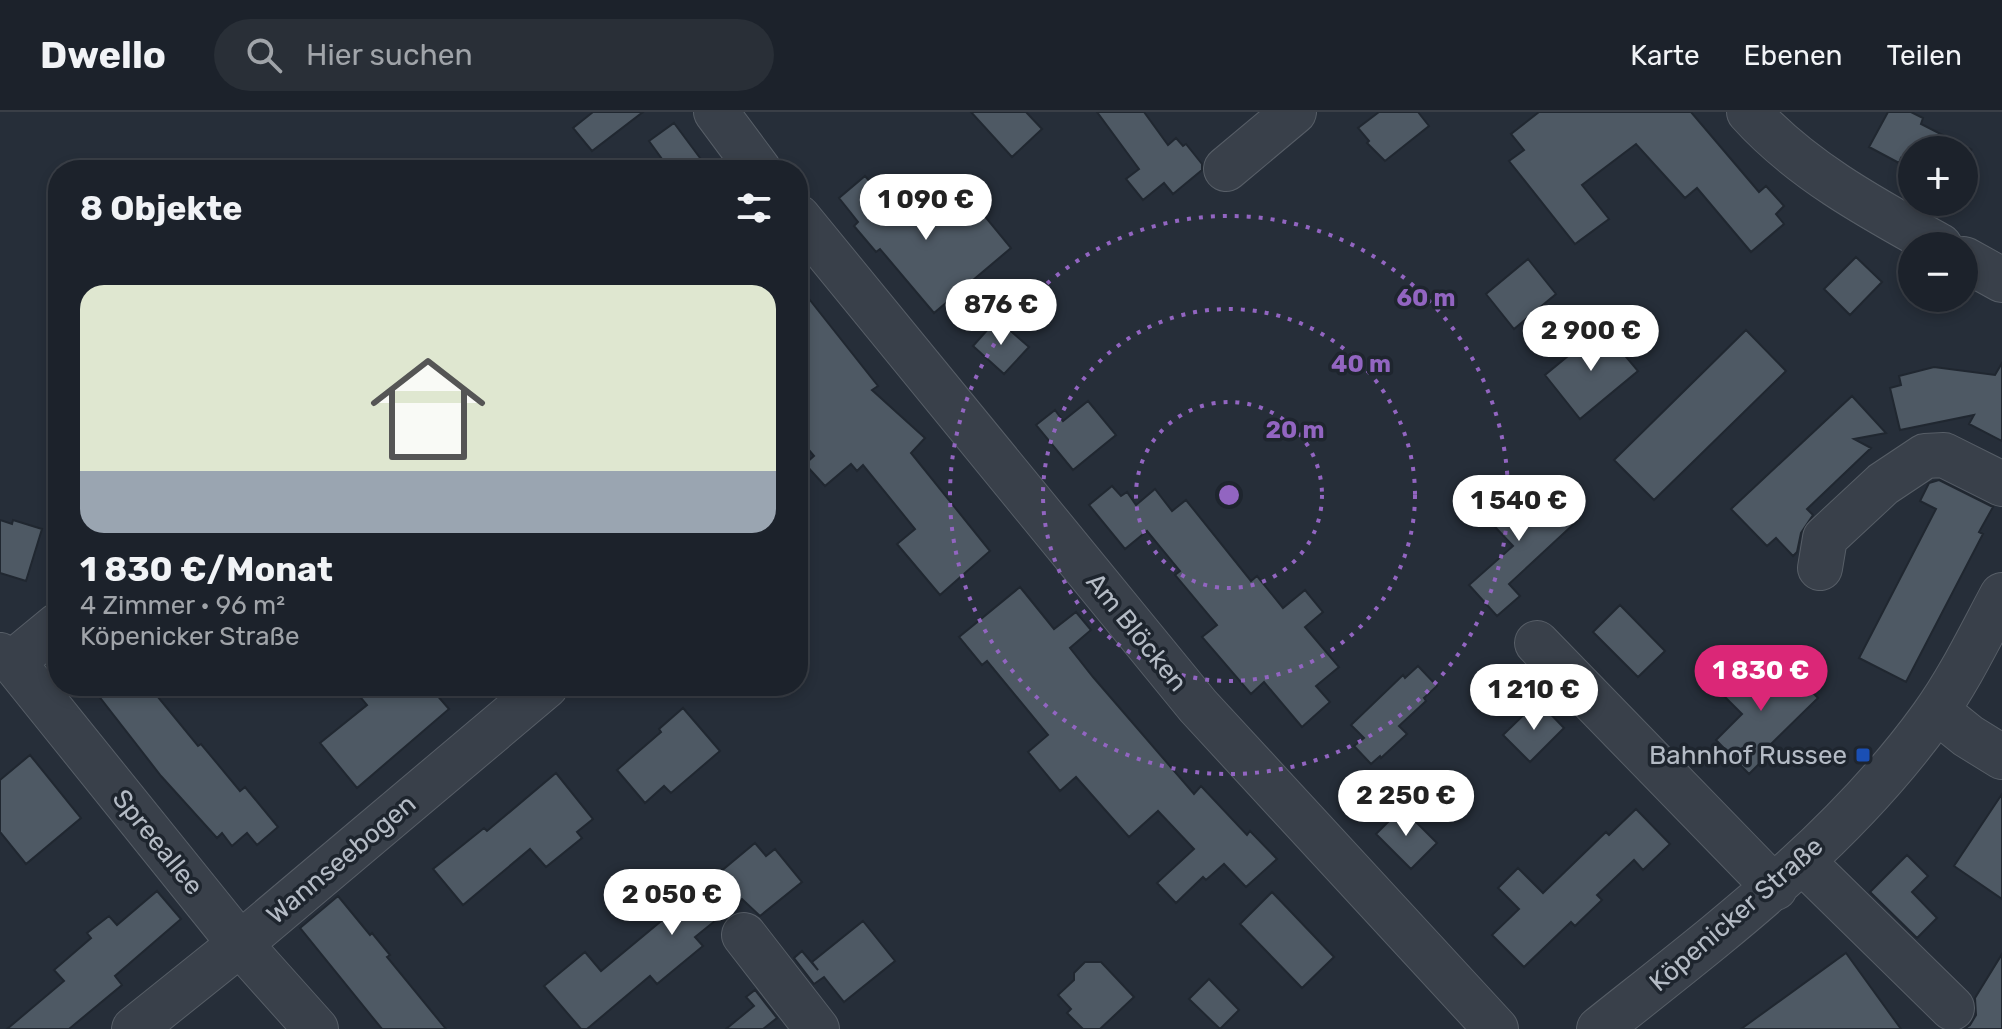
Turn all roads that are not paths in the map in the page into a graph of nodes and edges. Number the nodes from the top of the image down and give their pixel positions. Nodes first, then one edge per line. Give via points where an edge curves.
1 (716, 112) edge
2 (1294, 112) edge
3 (1749, 112) edge
4 (752, 160) edge
5 (1226, 169) dead end
6 (808, 229) edge
7 (1917, 232) edge
8 (1978, 267) edge
9 (2002, 280) edge
10 (2002, 484) edge
11 (1820, 568) dead end
12 (2002, 595) edge
13 (48, 631) edge
14 (1537, 643) dead end
15 (7, 658) edge
16 (534, 696) edge
17 (1937, 711) junction
18 (2002, 757) edge
19 (1789, 875) junction
20 (744, 935) dead end
21 (240, 944) junction
22 (1952, 1008) dead end
23 (134, 1029) edge
24 (316, 1029) edge
25 (817, 1029) edge
26 (1496, 1029) edge
27 (1599, 1029) edge

1 - 4 street
2 - 5 street
3 - 7 street via 1810,166
6 - 26 street, Am Blöcken via 1198,706
8 - 9 street
10 - 11 street via 1944,455 1925,456 1883,484 1825,538
12 - 17 street, Köpenicker Straße
13 - 15 street
14 - 19 street
15 - 21 street, Spreeallee
16 - 21 street, Wannseebogen
17 - 18 street
17 - 19 street, Köpenicker Straße via 1874,787
19 - 22 street
19 - 27 street, Köpenicker Straße
20 - 25 street
21 - 23 street, Wannseebogen
21 - 24 street, Spreeallee

